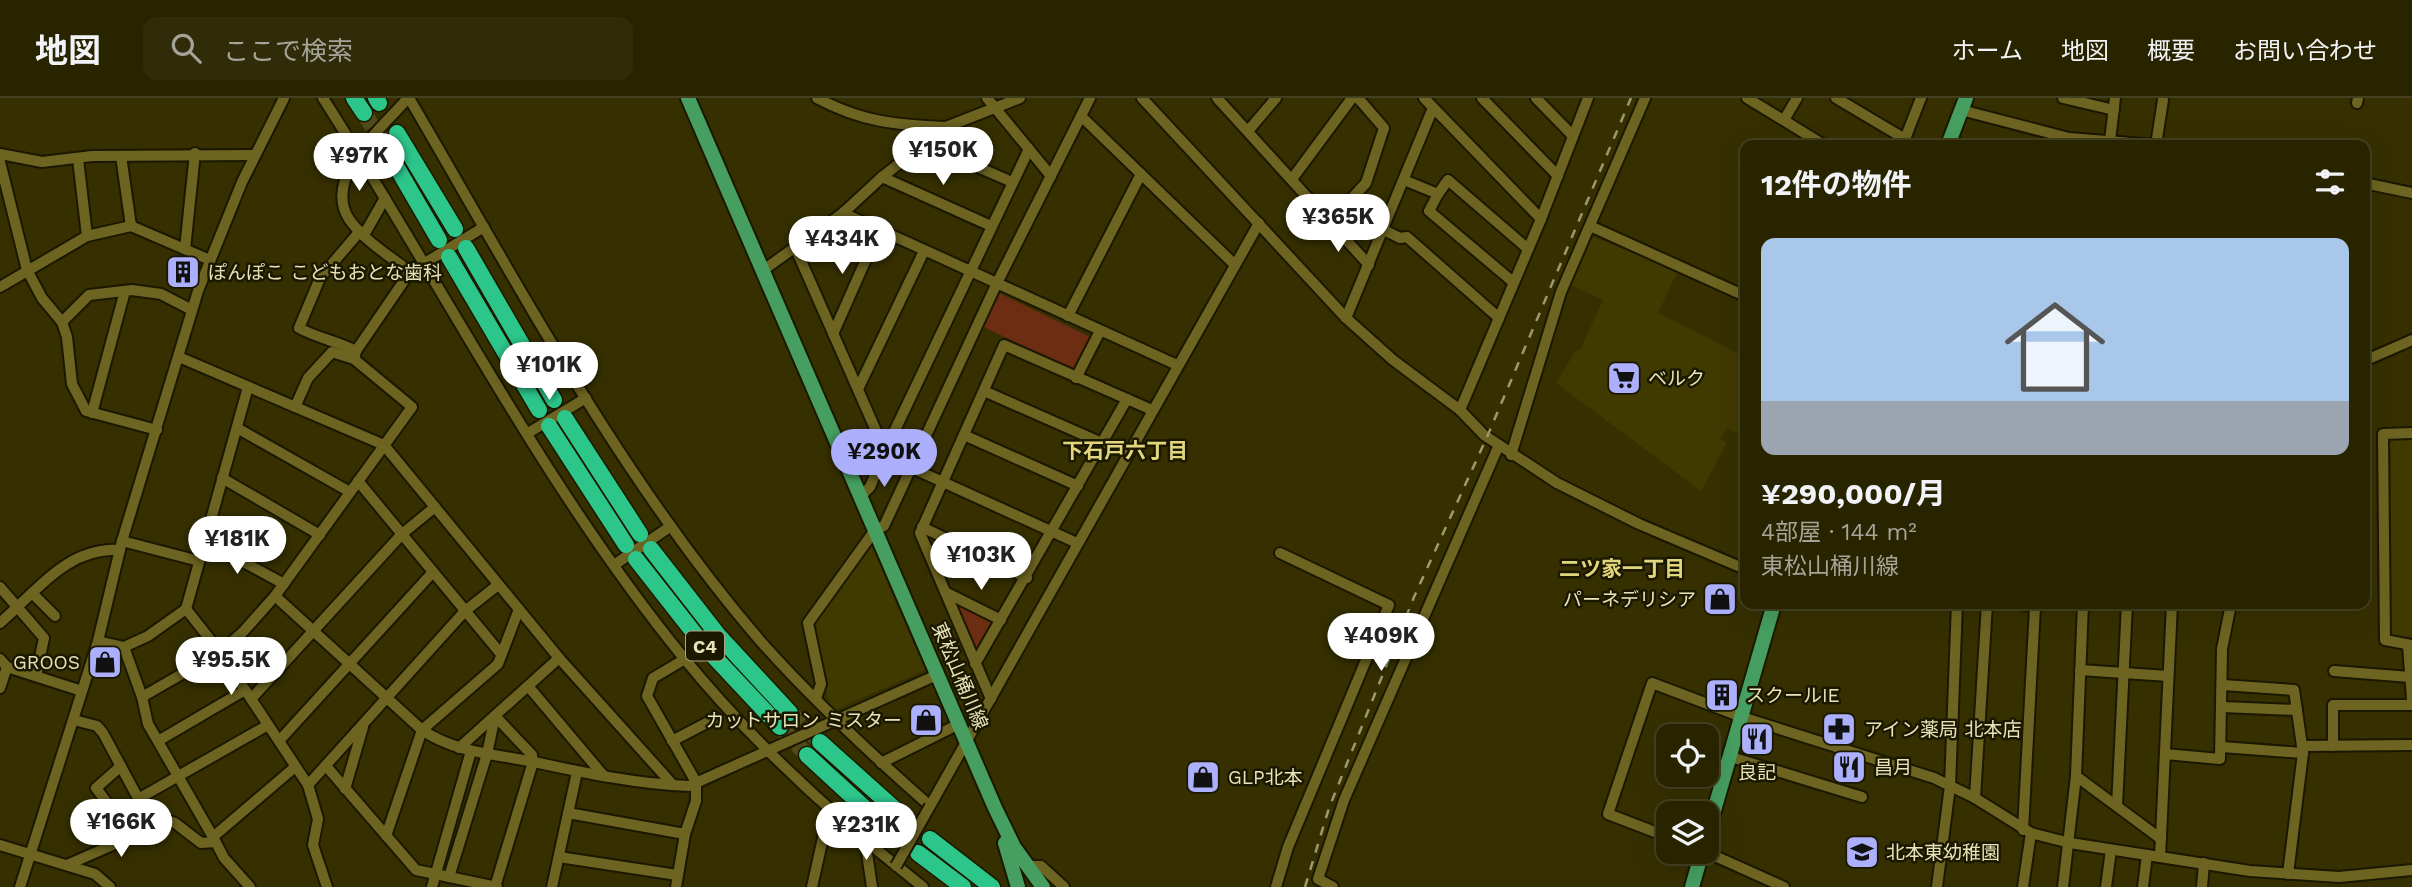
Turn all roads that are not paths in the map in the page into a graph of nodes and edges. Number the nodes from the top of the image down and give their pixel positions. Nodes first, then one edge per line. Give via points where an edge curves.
1 (284, 98) edge
2 (323, 98) edge
3 (354, 98) edge
4 (408, 98) edge
5 (688, 98) edge
6 (817, 98) edge
7 (1020, 98) edge
8 (1090, 98) edge
9 (1142, 98) edge
10 (1218, 98) edge
11 (1276, 98) edge
12 (1352, 98) edge
13 (1358, 98) edge
14 (1424, 98) edge
15 (1482, 98) edge
16 (1536, 98) edge
17 (1588, 98) edge
18 (1645, 98) edge
19 (1747, 98) edge
20 (1797, 98) edge
21 (1836, 98) edge
22 (1921, 98) edge
23 (2063, 98) edge
24 (2163, 100) dead end
25 (1850, 102) edge
26 (991, 103) edge
27 (1964, 104) edge
28 (2114, 104) edge
29 (1433, 108) junction
30 (364, 113) tunnel mouth
31 (1081, 116) junction
32 (1784, 120) junction
33 (946, 127) junction
34 (1248, 131) junction
35 (397, 133) tunnel mouth
36 (1573, 136) junction
37 (1905, 139) joint
38 (1816, 140) edge
39 (1950, 140) edge
40 (2096, 140) edge
41 (2110, 140) edge
42 (2157, 140) edge
43 (382, 142) tunnel mouth
44 (925, 144) junction
45 (1029, 149) junction
46 (195, 153) junction
47 (0, 154) edge
48 (255, 155) junction
49 (359, 155) junction
50 (121, 156) junction
51 (78, 159) junction
52 (0, 162) edge
53 (1141, 174) junction
54 (1051, 176) junction
55 (1558, 176) junction
56 (882, 177) junction
57 (1292, 179) junction
58 (1404, 180) junction
59 (1012, 182) junction
60 (2370, 184) edge
61 (2412, 193) edge
62 (1438, 194) junction
63 (385, 198) junction
64 (844, 213) junction
65 (1541, 219) junction
66 (1330, 222) junction
67 (1259, 223) junction
68 (131, 226) junction
69 (484, 226) junction
70 (991, 226) junction
71 (1590, 226) junction
72 (455, 229) dead end
73 (880, 230) junction
74 (1384, 230) junction
75 (362, 233) junction
76 (87, 236) junction
77 (439, 240) dead end
78 (795, 247) junction
79 (466, 248) dead end
80 (185, 249) junction
81 (1528, 249) junction
82 (924, 251) junction
83 (449, 257) dead end
84 (210, 260) junction
85 (425, 263) junction
86 (1234, 265) junction
87 (1369, 265) junction
88 (27, 270) junction
89 (762, 271) junction
90 (410, 272) junction
91 (969, 272) junction
92 (1513, 282) junction
93 (996, 285) junction
94 (0, 287) edge
95 (125, 290) junction
96 (1740, 294) edge
97 (192, 310) junction
98 (1068, 316) junction
99 (1346, 318) junction
100 (1499, 318) junction
101 (62, 322) junction
102 (1100, 331) junction
103 (833, 334) junction
104 (2412, 340) edge
105 (355, 355) junction
106 (179, 357) junction
107 (2370, 358) edge
108 (1177, 365) junction
109 (1076, 378) junction
110 (248, 387) junction
111 (858, 389) junction
112 (984, 391) junction
113 (586, 398) junction
114 (1127, 399) junction
115 (554, 400) dead end
116 (295, 407) junction
117 (539, 410) dead end
118 (1152, 410) junction
119 (1460, 410) junction
120 (92, 413) junction
121 (565, 418) dead end
122 (549, 426) dead end
123 (237, 428) junction
124 (157, 430) junction
125 (528, 433) junction
126 (2412, 433) edge
127 (964, 435) junction
128 (1102, 443) junction
129 (384, 445) junction
130 (1499, 445) junction
131 (885, 451) junction
132 (1511, 455) junction
133 (912, 468) junction
134 (222, 478) junction
135 (358, 481) junction
136 (943, 481) junction
137 (1078, 486) junction
138 (350, 492) junction
139 (860, 497) junction
140 (435, 507) junction
141 (671, 526) junction
142 (922, 527) junction
143 (875, 530) junction
144 (1053, 530) junction
145 (402, 534) junction
146 (640, 534) dead end
147 (320, 535) junction
148 (205, 541) junction
149 (1077, 543) junction
150 (626, 545) dead end
151 (121, 546) junction
152 (651, 549) dead end
153 (1280, 553) dead end
154 (636, 559) dead end
155 (199, 561) junction
156 (614, 565) junction
157 (1740, 567) edge
158 (433, 572) junction
159 (1027, 578) junction
160 (284, 584) junction
161 (498, 585) junction
162 (0, 587) edge
163 (32, 593) junction
164 (947, 593) junction
165 (275, 596) junction
166 (18, 608) junction
167 (186, 609) junction
168 (519, 609) junction
169 (1773, 609) edge
170 (1957, 609) edge
171 (1987, 609) edge
172 (2035, 609) edge
173 (2083, 609) edge
174 (2127, 609) edge
175 (2172, 609) edge
176 (2230, 609) edge
177 (465, 611) junction
178 (55, 616) dead end
179 (1000, 620) junction
180 (0, 623) edge
181 (312, 631) junction
182 (98, 641) junction
183 (2410, 645) edge
184 (124, 647) junction
185 (220, 652) junction
186 (501, 654) junction
187 (559, 658) junction
188 (685, 659) junction
189 (3, 663) edge
190 (350, 664) junction
191 (975, 664) junction
192 (2080, 670) junction
193 (2334, 671) dead end
194 (2125, 673) junction
195 (939, 674) junction
196 (36, 676) junction
197 (2168, 676) junction
198 (2410, 677) edge
199 (2222, 685) junction
200 (528, 686) junction
201 (0, 688) edge
202 (82, 691) junction
203 (248, 694) junction
204 (142, 697) junction
205 (816, 698) junction
206 (387, 699) junction
207 (991, 699) junction
208 (2412, 699) edge
209 (2222, 707) junction
210 (2297, 710) junction
211 (790, 713) tunnel mouth
212 (495, 716) junction
213 (1742, 717) junction
214 (716, 718) dead end
215 (74, 720) junction
216 (835, 720) junction
217 (960, 724) junction
218 (268, 725) junction
219 (363, 725) junction
220 (780, 727) tunnel mouth
221 (422, 730) junction
222 (158, 741) junction
223 (279, 741) junction
224 (673, 741) junction
225 (820, 742) tunnel mouth
226 (968, 744) junction
227 (2412, 745) edge
228 (2333, 746) junction
229 (2222, 747) junction
230 (459, 748) junction
231 (2303, 749) junction
232 (765, 750) junction
233 (471, 751) junction
234 (487, 754) junction
235 (2165, 754) junction
236 (807, 755) tunnel mouth
237 (1731, 757) junction
238 (533, 762) junction
239 (881, 763) junction
240 (121, 766) junction
241 (295, 766) junction
242 (326, 766) junction
243 (577, 772) junction
244 (603, 775) junction
245 (176, 776) junction
246 (2076, 776) junction
247 (696, 782) junction
248 (308, 785) junction
249 (673, 785) junction
250 (1950, 786) junction
251 (345, 789) junction
252 (1862, 797) dead end
253 (1975, 798) junction
254 (138, 799) junction
255 (1717, 801) edge
256 (930, 806) junction
257 (2117, 806) junction
258 (995, 808) junction
259 (830, 811) junction
260 (146, 813) junction
261 (568, 813) junction
262 (907, 820) dead end
263 (2027, 831) junction
264 (129, 832) junction
265 (1656, 832) edge
266 (685, 834) junction
267 (894, 835) dead end
268 (386, 836) junction
269 (214, 839) junction
270 (930, 839) dead end
271 (2161, 839) junction
272 (865, 840) junction
273 (2070, 843) junction
274 (0, 845) edge
275 (2111, 850) junction
276 (918, 853) dead end
277 (30, 854) junction
278 (2147, 855) junction
279 (559, 857) junction
280 (2160, 857) junction
281 (1719, 859) edge
282 (2204, 863) junction
283 (1700, 864) edge
284 (67, 865) junction
285 (896, 866) junction
286 (1027, 866) junction
287 (2412, 870) edge
288 (434, 874) junction
289 (2288, 874) junction
290 (677, 875) junction
291 (449, 877) junction
292 (96, 882) edge
293 (2339, 882) edge
294 (475, 885) edge
295 (20, 887) edge
296 (110, 887) edge
297 (250, 887) edge
298 (327, 887) edge
299 (432, 887) edge
300 (496, 887) edge
301 (552, 887) edge
302 (676, 887) edge
303 (812, 887) edge
304 (872, 887) edge
305 (923, 887) edge
306 (963, 887) edge
307 (992, 887) edge
308 (1018, 887) edge
309 (1043, 887) edge
310 (1064, 887) edge
311 (1276, 887) edge
312 (1334, 887) edge
313 (1692, 887) edge
314 (1784, 887) edge
315 (1937, 887) edge
316 (2023, 887) edge
317 (2063, 887) edge
318 (2106, 887) edge
319 (2143, 887) edge
320 (2202, 887) edge

1 - 48 street
2 - 49 street
3 - 30 highway
4 - 49 street
4 - 69 street
5 - 89 main road, 東松山桶川線
6 - 33 street via 844,112 887,124
7 - 26 street
8 - 31 street
9 - 67 street
10 - 34 street
11 - 34 street
12 - 57 street
13 - 66 street via 1384,128 1366,183
14 - 29 street
15 - 55 street
16 - 36 street
17 - 36 street
18 - 71 street
19 - 32 street
20 - 32 street
21 - 25 street
22 - 37 street
23 - 28 street
24 - 42 street
25 - 37 street
26 - 33 street
26 - 45 street
27 - 39 main road
27 - 40 street via 2069,138
28 - 41 street
29 - 58 street
29 - 65 street
31 - 53 street
31 - 54 street
32 - 38 street
33 - 44 street
34 - 57 street
35 - 72 highway
36 - 55 street
43 - 77 highway
44 - 56 street
44 - 59 street
45 - 54 street
45 - 59 street
46 - 48 street
46 - 50 street
46 - 80 street
47 - 51 street via 42,162
48 - 84 street
49 - 63 street
49 - 75 street via 344,177 343,198 345,211
50 - 51 street
50 - 68 street
51 - 76 street
52 - 88 street
53 - 86 street
53 - 98 street
54 - 93 street
55 - 65 street
56 - 64 street
56 - 70 street
57 - 66 street
58 - 62 street
58 - 74 street
59 - 70 street
60 - 61 street
62 - 81 street via 1448,180
62 - 92 street via 1429,211
63 - 75 street
63 - 85 street
64 - 73 street
64 - 78 street
65 - 81 street
66 - 87 street
67 - 86 street
67 - 99 street
68 - 76 street
68 - 80 street
69 - 85 street
69 - 113 street
70 - 91 street
71 - 96 street
71 - 132 street via 1547,331
73 - 82 street
73 - 103 street
74 - 87 street
74 - 100 street via 1407,237
75 - 90 street
75 - 105 street via 320,278 299,328 332,338
76 - 88 street
78 - 89 street
78 - 103 street
79 - 115 highway
80 - 84 street
81 - 92 street
82 - 91 street
82 - 111 street
83 - 117 highway
84 - 97 street
85 - 90 street
85 - 125 street
86 - 108 street
87 - 99 street
88 - 94 street
88 - 101 street
89 - 139 main road, 東松山桶川線
90 - 105 street
91 - 93 street
91 - 131 street
92 - 100 street
93 - 98 street
93 - 133 street
95 - 97 street via 161,294
95 - 101 street via 89,295
95 - 120 street
97 - 106 street
98 - 102 street
99 - 119 street
100 - 119 street
101 - 120 street via 72,384 86,411
102 - 108 street
102 - 109 street
103 - 111 street
104 - 107 street
105 - 116 street via 332,352 308,379
105 - 129 street via 412,407
106 - 110 street
106 - 124 street
108 - 118 street
109 - 112 street via 1004,345
109 - 114 street
110 - 116 street
110 - 123 street
111 - 131 street
112 - 127 street
112 - 128 street
113 - 125 street
113 - 141 street
114 - 118 street
114 - 128 street
116 - 129 street
118 - 149 street
119 - 130 street
120 - 124 street
121 - 146 highway
122 - 150 highway
123 - 134 street
123 - 138 street
124 - 151 street
125 - 156 street
126 - 183 street via 2383,434 2385,640
127 - 136 street
127 - 137 street
128 - 137 street
129 - 135 street
129 - 140 street
130 - 132 street
130 - 312 street via 1344,800 1318,879
131 - 133 street
131 - 139 street via 870,487
132 - 157 street via 1639,524
133 - 136 street
133 - 143 street via 884,526
134 - 147 street
134 - 148 street
135 - 138 street
135 - 145 street
136 - 142 street
136 - 144 street
137 - 144 street
138 - 147 street
139 - 143 main road, 東松山桶川線
140 - 145 street
140 - 161 street
141 - 156 street
141 - 205 street via 764,645
142 - 159 street
142 - 164 street via 920,533
143 - 195 main road, 東松山桶川線
143 - 205 street via 807,622 821,684
144 - 149 street
144 - 159 street
145 - 158 street
145 - 181 street
147 - 160 street
148 - 155 street
148 - 160 street
149 - 207 street
151 - 155 street
151 - 163 street via 59,566
151 - 182 street
152 - 211 highway, C4 via 718,635
153 - 311 street via 1389,605 1288,847
154 - 220 highway, C4 via 705,647
155 - 167 street
156 - 188 street
158 - 177 street
158 - 190 street
159 - 179 street
160 - 165 street
161 - 168 street
161 - 177 street
162 - 166 street
163 - 166 street
163 - 178 street
164 - 179 street
164 - 191 street
165 - 181 street
165 - 185 street
166 - 180 street
166 - 196 street via 44,638
167 - 184 street
167 - 185 street
168 - 186 street
168 - 187 street
169 - 213 main road
170 - 250 street
171 - 253 street
172 - 263 street
173 - 192 street
174 - 194 street
175 - 197 street
176 - 199 street via 2222,649
177 - 186 street
177 - 206 street
179 - 191 street
181 - 190 street
181 - 203 street
182 - 184 street
182 - 202 street
183 - 198 street
184 - 204 street
185 - 203 street
185 - 204 street
186 - 221 street via 498,664
187 - 200 street
187 - 249 street
188 - 224 street via 653,678 647,696
188 - 232 street
189 - 196 street
189 - 201 street
190 - 206 street
190 - 223 street
191 - 207 street
192 - 194 street
192 - 246 street
193 - 198 street
194 - 197 street
194 - 257 street
195 - 216 street
195 - 217 main road, 東松山桶川線
196 - 202 street
197 - 235 street
198 - 208 street
199 - 209 street
199 - 210 street via 2294,690
200 - 212 street
200 - 244 street
202 - 215 street
203 - 218 street
203 - 222 street
204 - 222 street via 148,724
205 - 216 street
206 - 219 street
206 - 221 street
207 - 226 street
208 - 228 street via 2333,705
209 - 210 street
209 - 229 street
210 - 231 street
212 - 230 street
212 - 234 street
212 - 238 street via 532,755
213 - 237 main road
213 - 250 street
213 - 265 street via 1652,683 1608,814
214 - 224 street
215 - 240 street via 97,726
215 - 277 street
216 - 232 street
216 - 239 street
217 - 226 main road, 東松山桶川線
217 - 239 street
218 - 223 street
218 - 245 street
219 - 242 street
219 - 251 street
221 - 230 street via 442,744
221 - 268 street
222 - 245 street
223 - 241 street
224 - 247 street
225 - 262 highway
226 - 256 street
226 - 258 main road, 東松山桶川線
227 - 228 street
228 - 231 street
229 - 231 street
229 - 235 street via 2220,759
230 - 233 street
231 - 289 street
232 - 247 street
232 - 259 street
233 - 234 street
233 - 288 street
234 - 238 street
234 - 291 street
235 - 271 street
236 - 267 highway
237 - 252 street
237 - 255 main road
238 - 243 street
238 - 300 street
239 - 256 street
240 - 254 street
240 - 264 street via 96,788
241 - 248 street
241 - 269 street
242 - 248 street
242 - 251 street
243 - 244 street
243 - 261 street
244 - 249 street
245 - 254 street
245 - 269 street
246 - 257 street
246 - 273 street
247 - 249 street
247 - 266 street via 696,801
248 - 298 street via 318,819 313,845
250 - 253 street
250 - 315 street
251 - 268 street
253 - 263 street
254 - 260 street
256 - 285 street, bridge
257 - 271 street
258 - 286 main road, 東松山桶川線
258 - 308 main road, 東松山桶川線
259 - 272 street
259 - 303 street
260 - 264 street
260 - 269 street via 175,823 201,843
261 - 266 street
261 - 279 street
263 - 273 street
263 - 316 street
264 - 284 street via 117,843
266 - 290 street
268 - 288 street via 415,870
269 - 297 street
270 - 307 highway
271 - 280 street
272 - 285 street
272 - 304 street
273 - 275 street
273 - 317 street
274 - 277 street
275 - 278 street
275 - 318 street
276 - 306 highway
277 - 284 street
277 - 295 street
278 - 280 street
278 - 319 street
279 - 290 street
279 - 301 street
280 - 282 street
281 - 314 street
282 - 289 street
282 - 320 street
283 - 313 main road
284 - 292 street
285 - 305 street
286 - 309 main road, 東松山桶川線
286 - 310 street via 1041,866
287 - 293 street
288 - 291 street
288 - 299 street
289 - 293 street
290 - 302 street
291 - 294 street
292 - 296 street
294 - 300 street

